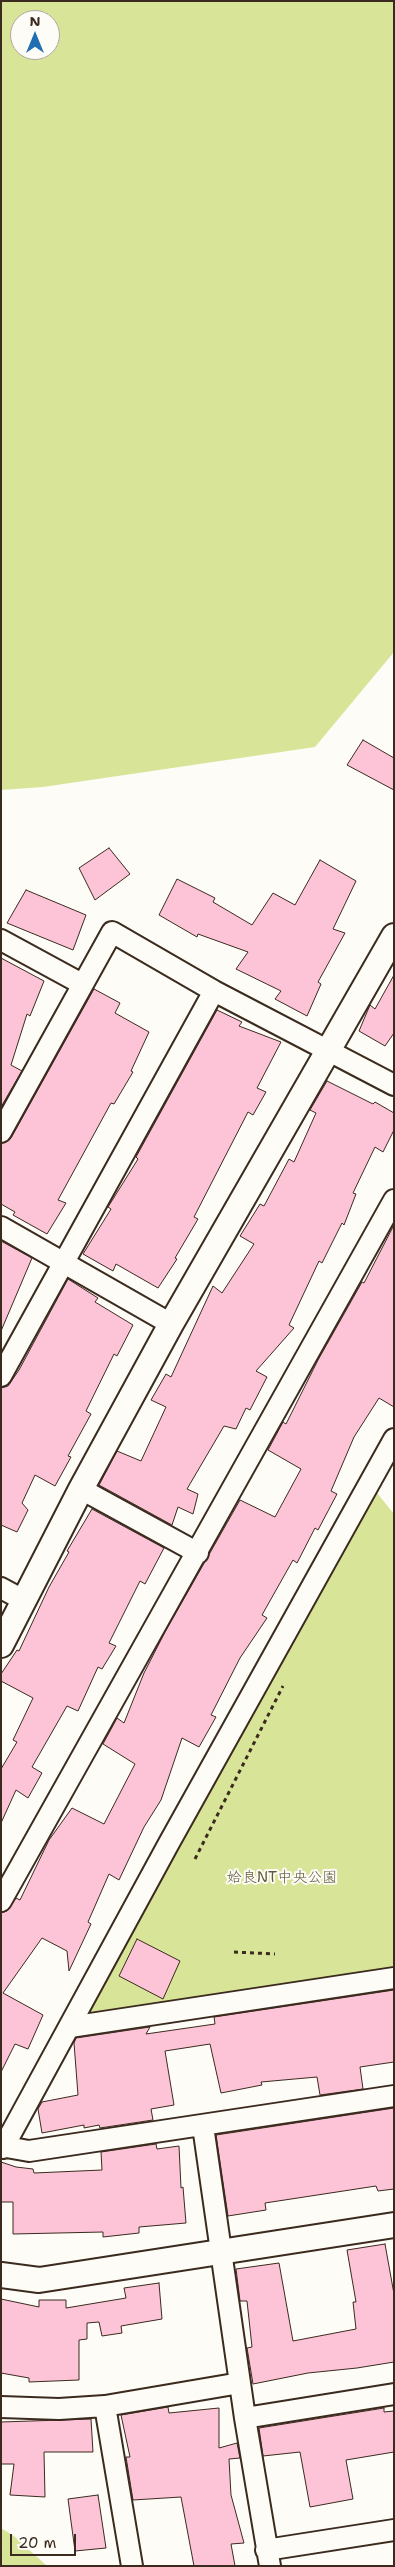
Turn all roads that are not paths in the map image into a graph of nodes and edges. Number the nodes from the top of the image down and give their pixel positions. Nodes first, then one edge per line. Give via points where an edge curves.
1 (394, 936) edge
2 (1, 940) edge
3 (82, 984) junction
4 (214, 991) junction
5 (329, 1052) junction
6 (394, 1085) edge
7 (1, 1132) edge
8 (394, 1200) edge
9 (1, 1227) edge
10 (63, 1262) junction
11 (171, 1324) junction
12 (1, 1376) edge
13 (394, 1438) edge
14 (81, 1489) junction
15 (198, 1553) junction
16 (1, 1588) edge
17 (25, 1601) junction
18 (1, 1645) edge
19 (1, 1901) edge
20 (394, 1978) edge
21 (70, 2027) junction
22 (394, 2096) edge
23 (203, 2126) junction
24 (2, 2147) edge
25 (394, 2225) edge
26 (222, 2253) junction
27 (1, 2275) edge
28 (240, 2383) junction
29 (394, 2394) edge
30 (105, 2406) junction
31 (1, 2407) edge
32 (245, 2418) junction
33 (394, 2530) edge
34 (268, 2558) edge
35 (132, 2566) edge

1 - 5 street
2 - 3 street
3 - 4 street via 112,932
3 - 7 street
4 - 5 street
4 - 10 street
5 - 6 street
5 - 11 street
8 - 15 street
9 - 10 street
10 - 11 street
10 - 12 street
11 - 14 street
13 - 21 street
14 - 15 street
14 - 17 street
15 - 19 street
16 - 17 street
17 - 18 street
20 - 21 street
21 - 24 street
22 - 23 street
23 - 24 street via 29,2151
23 - 26 street
25 - 26 street
26 - 27 street via 39,2280
26 - 28 street
28 - 30 street
28 - 32 street
29 - 32 street
30 - 31 street via 59,2409
30 - 35 street
32 - 34 street
33 - 34 street

